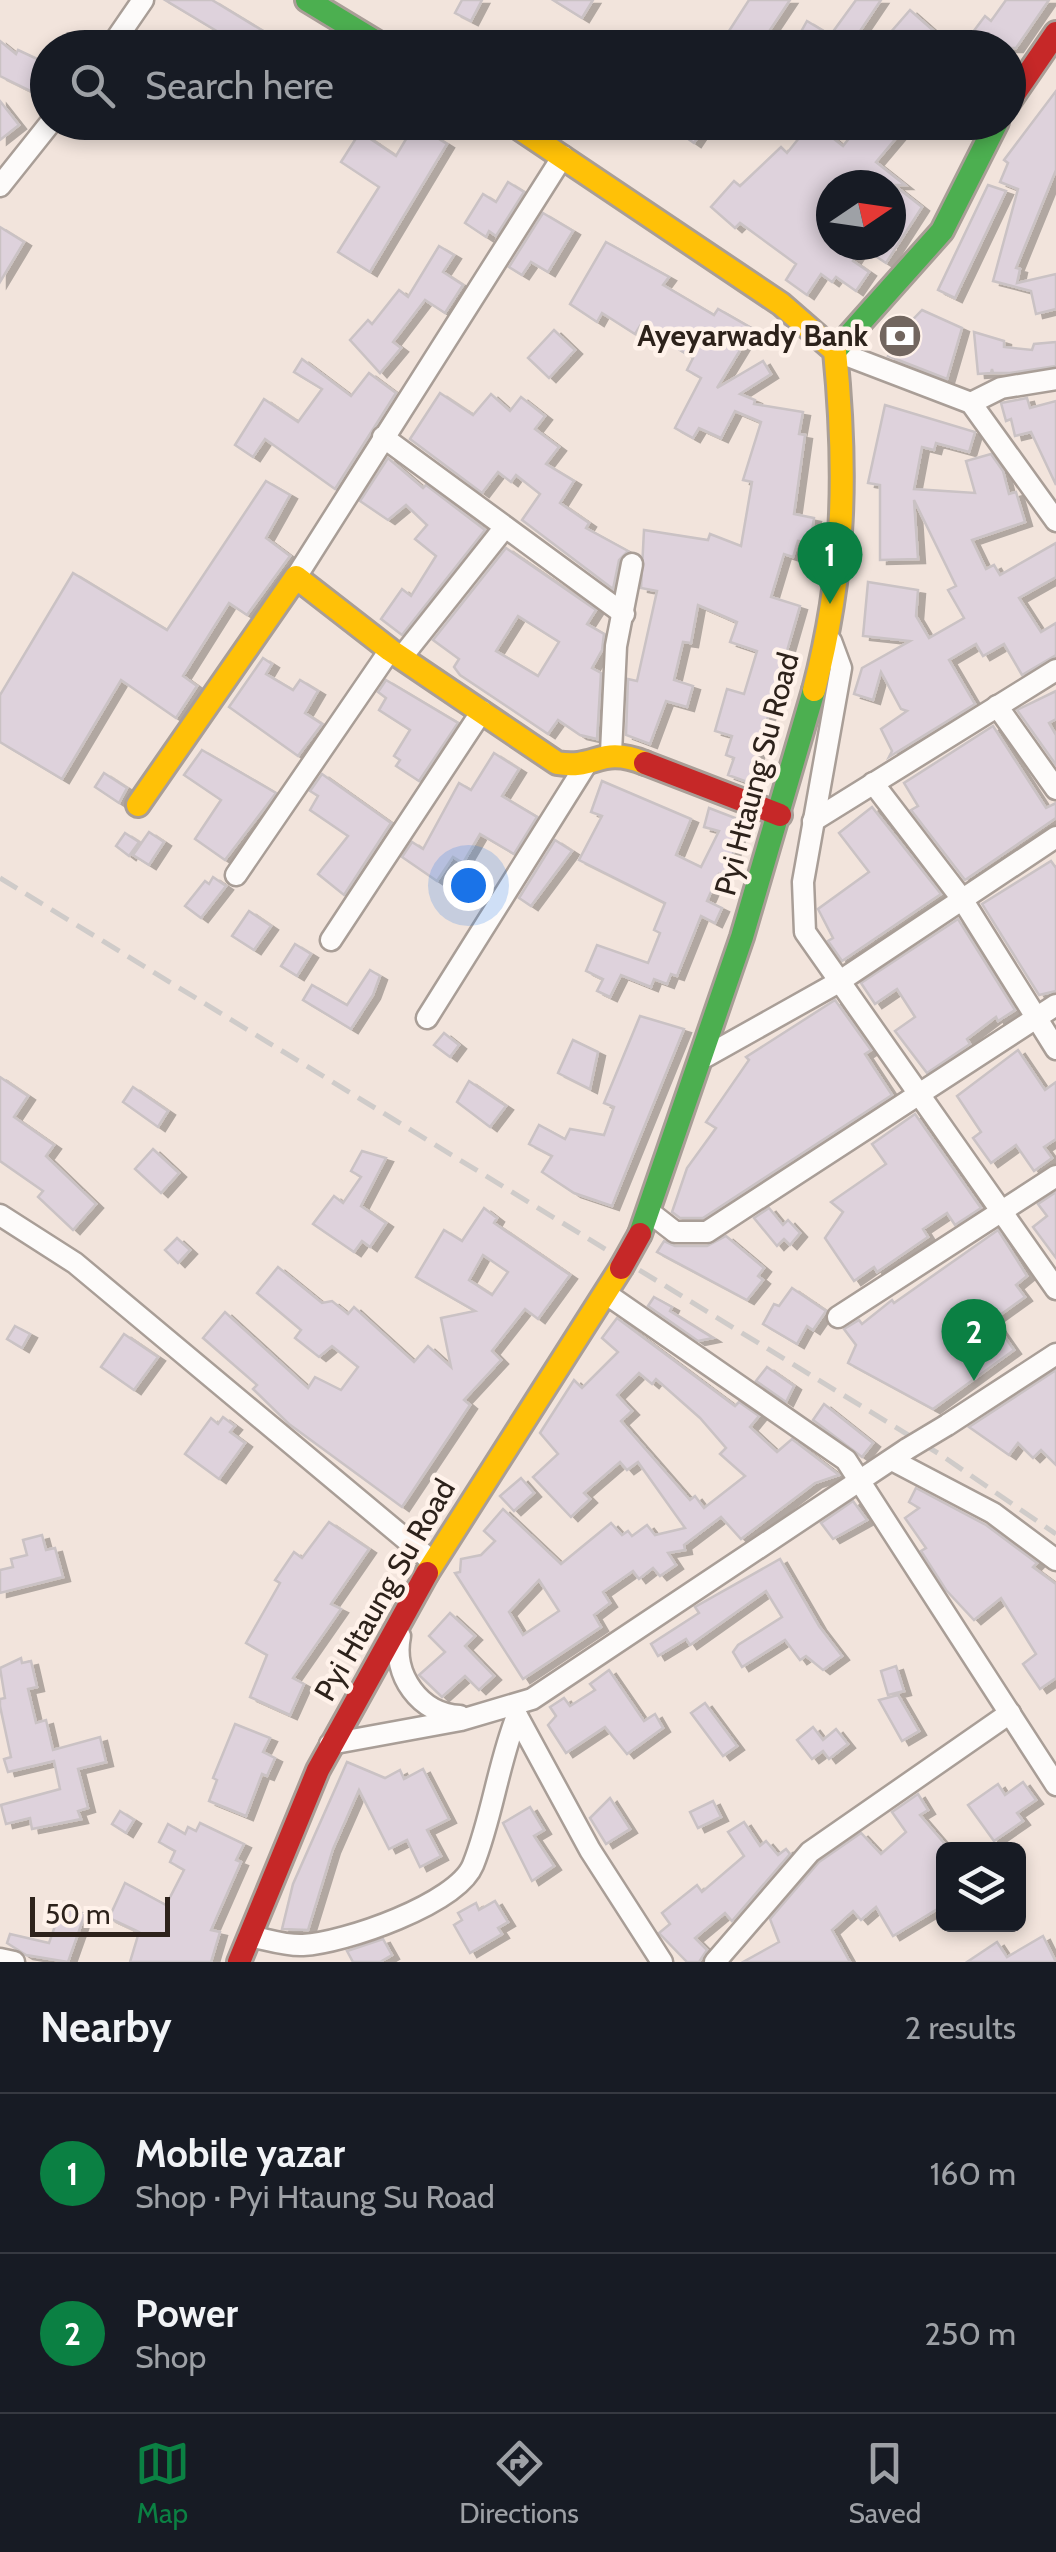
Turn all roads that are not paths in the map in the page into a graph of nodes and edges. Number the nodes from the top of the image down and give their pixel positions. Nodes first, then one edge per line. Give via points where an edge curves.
1 (144, 0) edge
2 (307, 0) edge
3 (123, 30) edge
4 (356, 30) edge
5 (1056, 32) edge
6 (1026, 76) edge
7 (37, 140) edge
8 (538, 140) edge
9 (988, 140) edge
10 (563, 156) junction
11 (0, 186) edge
12 (835, 351) junction
13 (1056, 379) edge
14 (972, 403) junction
15 (383, 438) junction
16 (1056, 521) edge
17 (505, 527) junction
18 (632, 564) dead end
19 (296, 577) junction
20 (624, 614) junction
21 (826, 630) junction
22 (396, 654) junction
23 (1056, 670) edge
24 (997, 706) junction
25 (482, 711) junction
26 (612, 753) junction
27 (587, 763) junction
28 (874, 784) junction
29 (1056, 788) edge
30 (138, 805) dead end
31 (780, 815) junction
32 (814, 821) junction
33 (1056, 837) edge
34 (236, 875) dead end
35 (962, 899) junction
36 (331, 940) dead end
37 (837, 983) junction
38 (1056, 1004) edge
39 (427, 1018) dead end
40 (1036, 1019) junction
41 (1056, 1049) edge
42 (705, 1057) junction
43 (916, 1094) junction
44 (1056, 1176) edge
45 (648, 1211) junction
46 (1000, 1211) junction
47 (0, 1215) edge
48 (1056, 1289) edge
49 (605, 1293) junction
50 (838, 1317) dead end
51 (1056, 1354) edge
52 (900, 1455) junction
53 (860, 1481) junction
54 (1056, 1560) edge
55 (433, 1562) junction
56 (406, 1610) junction
57 (514, 1711) junction
58 (1010, 1712) junction
59 (472, 1716) junction
60 (330, 1744) junction
61 (1056, 1785) edge
62 (249, 1936) junction
63 (0, 1959) edge
64 (14, 1962) edge
65 (239, 1962) edge
66 (662, 1962) edge
67 (715, 1962) edge

1 - 3 street
2 - 4 main road
5 - 6 main road
7 - 11 street
8 - 10 main road
9 - 12 main road via 942,230
10 - 12 main road via 781,304
10 - 15 street
12 - 14 street
12 - 21 main road, Pyi Htaung Su Road via 844,492 839,572
13 - 14 street via 1001,388
14 - 16 street
15 - 17 street
15 - 19 street
17 - 20 street
17 - 22 street
18 - 20 street
19 - 22 main road
19 - 30 main road
20 - 26 street via 616,646
21 - 31 main road, Pyi Htaung Su Road
21 - 32 street via 841,668
22 - 25 main road
22 - 34 street
23 - 24 street
24 - 28 street
24 - 29 street
25 - 27 main road via 557,763
25 - 36 street
26 - 27 main road
26 - 31 main road
27 - 39 street
28 - 32 street
28 - 35 street
31 - 42 main road, Pyi Htaung Su Road
32 - 37 street via 800,911 813,950
33 - 35 street
35 - 37 street
35 - 40 street
37 - 42 street
37 - 43 street
38 - 40 street
40 - 41 street
40 - 43 street
42 - 45 main road, Pyi Htaung Su Road
43 - 45 street via 707,1232 675,1232
43 - 46 street
44 - 46 street
45 - 49 main road, Pyi Htaung Su Road, bridge
46 - 48 street
46 - 50 street
47 - 55 street via 76,1264
49 - 53 street via 834,1447
49 - 55 main road, Pyi Htaung Su Road
51 - 52 street, bridge
52 - 53 street
52 - 54 street
53 - 57 street
53 - 58 street
55 - 56 main road, Pyi Htaung Su Road
56 - 59 street via 396,1657 411,1690 440,1715
56 - 60 main road, Pyi Htaung Su Road
57 - 59 street
57 - 62 street via 472,1865 459,1886 340,1940 300,1945
57 - 66 street via 590,1850
58 - 61 street
58 - 67 street via 810,1852
59 - 60 street
60 - 62 main road, Pyi Htaung Su Road
62 - 65 main road, Pyi Htaung Su Road
63 - 64 street

